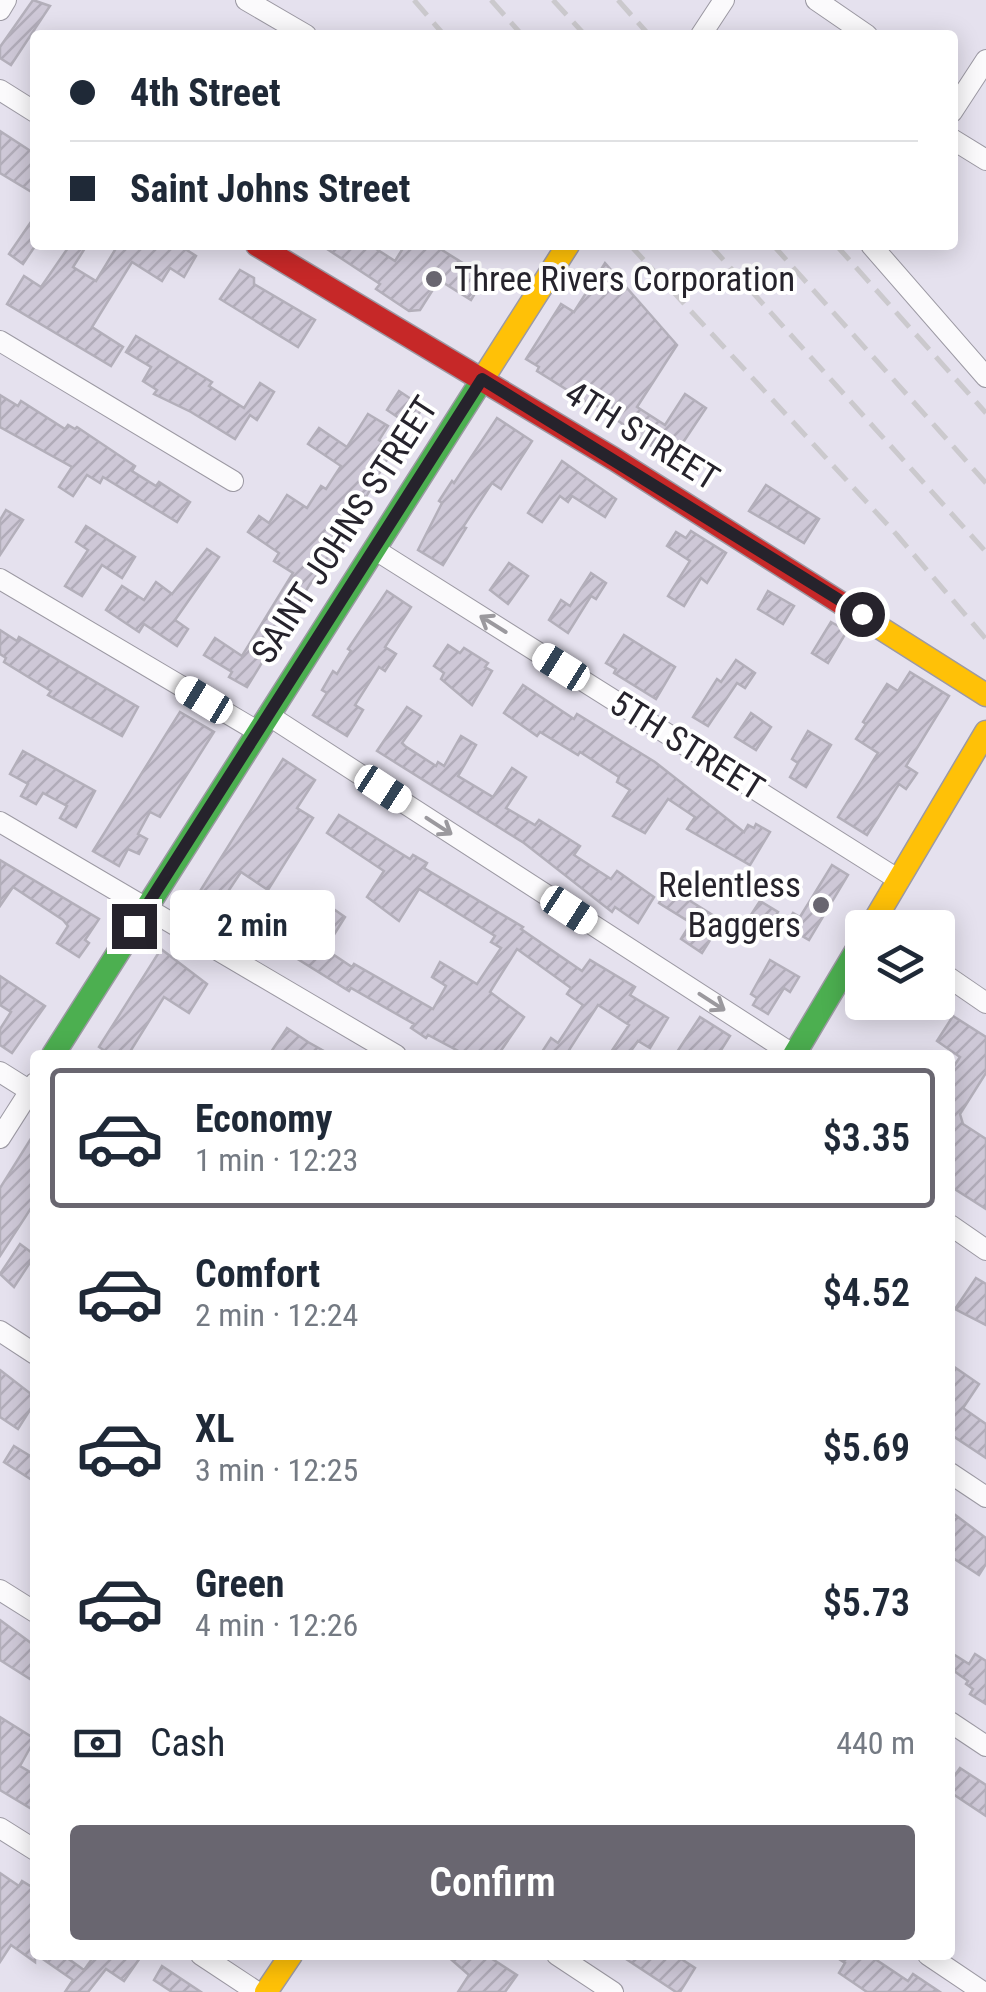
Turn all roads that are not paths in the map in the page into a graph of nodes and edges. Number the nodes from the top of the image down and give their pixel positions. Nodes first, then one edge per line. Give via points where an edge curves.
1 (6, 0) edge
2 (246, 0) edge
3 (724, 0) edge
4 (816, 0) edge
5 (0, 10) edge
6 (297, 30) edge
7 (704, 30) edge
8 (860, 30) edge
9 (986, 60) edge
10 (0, 90) edge
11 (958, 103) edge
12 (30, 109) edge
13 (958, 143) edge
14 (986, 160) edge
15 (265, 250) edge
16 (565, 250) edge
17 (875, 250) edge
18 (0, 341) edge
19 (986, 377) edge
20 (482, 379) junction
21 (233, 481) dead end
22 (374, 549) junction
23 (0, 579) edge
24 (986, 695) edge
25 (263, 723) junction
26 (986, 732) edge
27 (0, 822) edge
28 (899, 880) junction
29 (145, 909) junction
30 (881, 910) edge
31 (845, 970) edge
32 (955, 982) edge
33 (986, 1003) edge
34 (56, 1050) edge
35 (387, 1050) edge
36 (786, 1050) edge
37 (797, 1050) edge
38 (0, 1072) edge
39 (30, 1087) edge
40 (30, 1093) edge
41 (0, 1138) edge
42 (955, 1229) edge
43 (986, 1250) edge
44 (0, 1331) edge
45 (30, 1351) edge
46 (955, 1476) edge
47 (986, 1497) edge
48 (0, 1590) edge
49 (30, 1609) edge
50 (955, 1725) edge
51 (986, 1746) edge
52 (0, 1828) edge
53 (30, 1847) edge
54 (209, 1960) edge
55 (288, 1960) edge
56 (565, 1960) edge
57 (935, 1960) edge
58 (257, 1992) edge
59 (266, 1992) edge
60 (613, 1992) edge
61 (983, 1992) edge

1 - 5 street
2 - 6 street
3 - 7 street
4 - 8 street
9 - 11 street
10 - 12 street
13 - 14 street
15 - 20 street, 4TH STREET
16 - 20 street, SAINT JOHNS STREET
17 - 19 street
18 - 21 street
20 - 22 street, SAINT JOHNS STREET
20 - 24 street, 4TH STREET
22 - 25 street, SAINT JOHNS STREET
28 -> 22 street, 5TH STREET
23 - 25 street
25 - 29 street, SAINT JOHNS STREET
25 -> 36 street
26 - 28 street
27 - 29 street
28 - 30 street
29 - 34 street, SAINT JOHNS STREET
29 - 35 street
31 - 37 street
32 - 33 street
38 - 39 street
40 - 41 street
42 - 43 street
44 - 45 street
46 - 47 street
48 - 49 street
50 - 51 street
52 - 53 street
54 - 58 street
55 - 59 street
56 - 60 street
57 - 61 street

